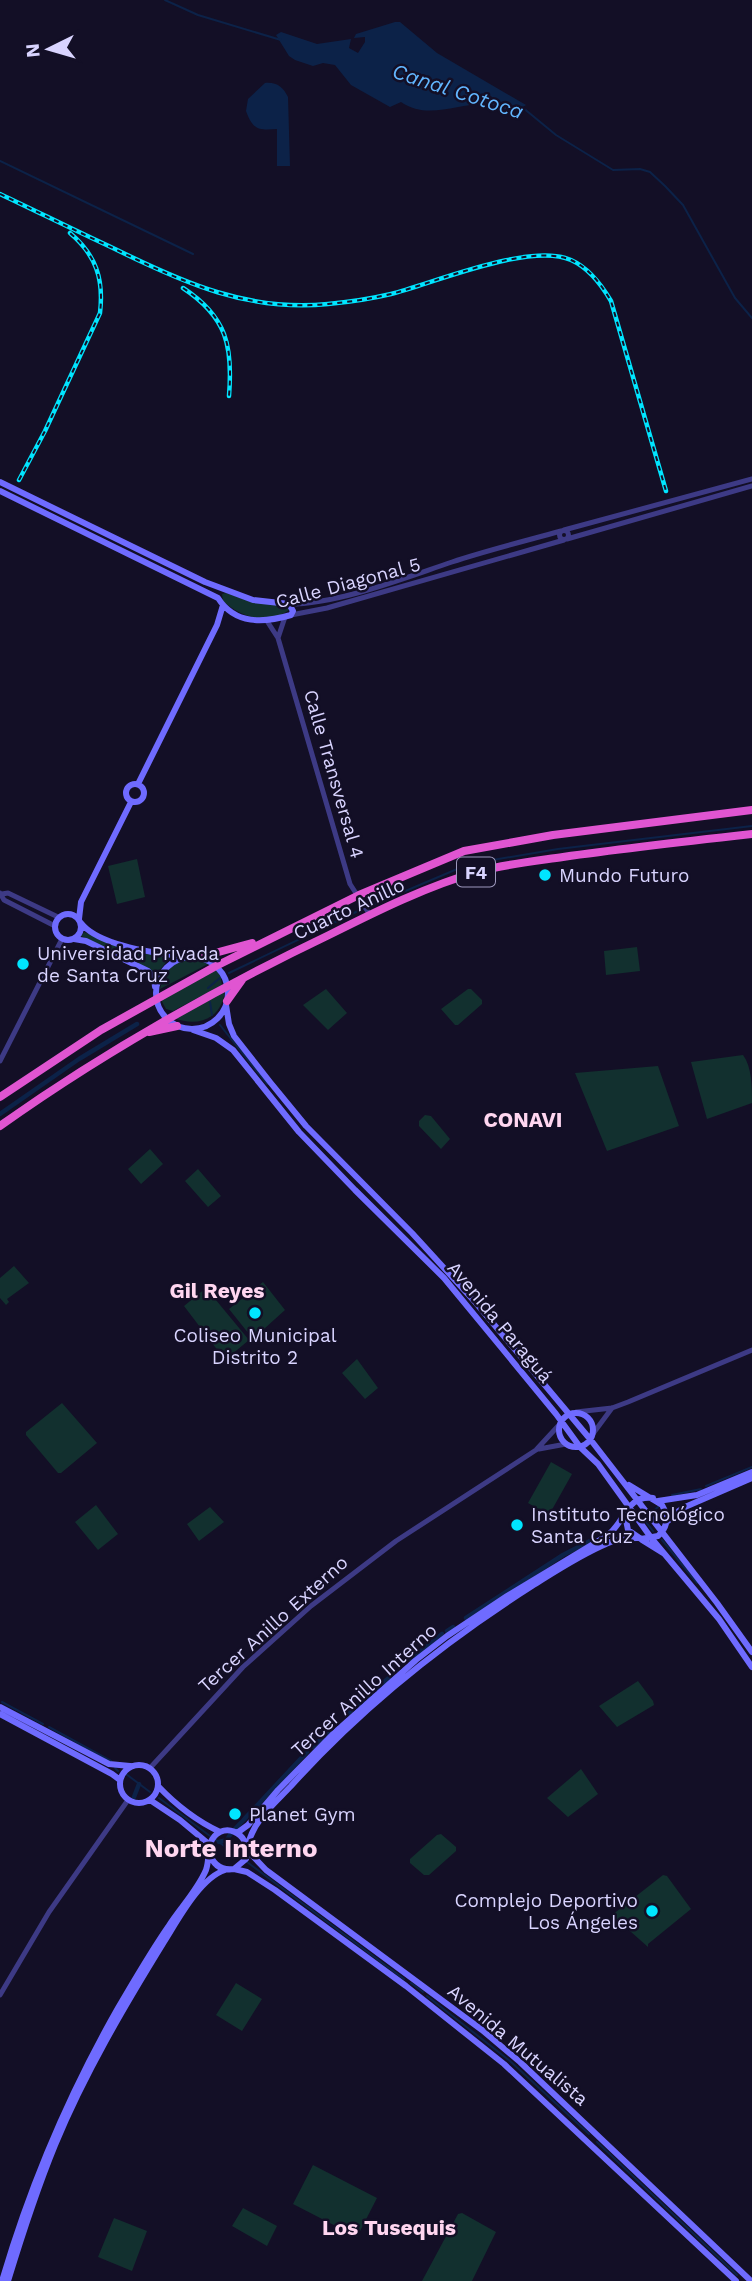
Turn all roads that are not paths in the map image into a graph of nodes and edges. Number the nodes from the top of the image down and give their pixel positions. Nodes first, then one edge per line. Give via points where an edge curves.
1 (752, 479) edge
2 (0, 482) edge
3 (748, 485) edge
4 (0, 491) edge
5 (714, 493) junction
6 (50, 511) junction
7 (563, 531) junction
8 (565, 539) junction
9 (164, 561) junction
10 (160, 568) junction
11 (404, 578) junction
12 (406, 585) junction
13 (226, 590) junction
14 (218, 598) junction
15 (307, 603) junction
16 (289, 604) junction
17 (223, 605) junction
18 (308, 612) junction
19 (238, 616) junction
20 (288, 616) junction
21 (267, 621) junction
22 (217, 625) junction
23 (278, 638) junction
24 (138, 785) junction
25 (131, 802) junction
26 (752, 810) edge
27 (752, 834) edge
28 (1, 894) edge
29 (23, 901) junction
30 (81, 902) junction
31 (365, 905) junction
32 (20, 908) junction
33 (66, 913) junction
34 (58, 917) junction
35 (80, 921) junction
36 (55, 926) junction
37 (268, 938) junction
38 (62, 939) junction
39 (74, 939) junction
40 (188, 957) junction
41 (216, 966) junction
42 (246, 976) junction
43 (228, 985) junction
44 (156, 993) junction
45 (227, 1003) junction
46 (165, 1018) junction
47 (177, 1026) junction
48 (192, 1030) junction
49 (143, 1034) junction
50 (0, 1061) edge
51 (0, 1097) edge
52 (0, 1126) edge
53 (752, 1350) edge
54 (612, 1408) junction
55 (573, 1413) junction
56 (560, 1423) junction
57 (591, 1437) junction
58 (566, 1444) junction
59 (580, 1447) junction
60 (536, 1450) junction
61 (752, 1475) edge
62 (622, 1480) junction
63 (637, 1500) junction
64 (655, 1500) junction
65 (625, 1510) junction
66 (667, 1523) junction
67 (662, 1532) junction
68 (639, 1538) junction
69 (652, 1539) junction
70 (570, 1556) junction
71 (670, 1558) junction
72 (510, 1600) junction
73 (498, 1609) junction
74 (447, 1637) junction
75 (752, 1652) edge
76 (752, 1667) edge
77 (403, 1672) junction
78 (400, 1682) junction
79 (376, 1703) junction
80 (0, 1707) edge
81 (0, 1714) edge
82 (339, 1728) junction
83 (338, 1738) junction
84 (313, 1754) junction
85 (130, 1766) junction
86 (150, 1768) junction
87 (120, 1780) junction
88 (158, 1786) junction
89 (128, 1800) junction
90 (150, 1800) junction
91 (278, 1800) junction
92 (220, 1832) junction
93 (237, 1833) junction
94 (209, 1849) junction
95 (248, 1849) junction
96 (231, 1870) junction
97 (424, 1994) junction
98 (0, 1995) edge
99 (593, 2138) junction
100 (5, 2281) edge
101 (736, 2281) edge
102 (751, 2281) edge

1 - 3 street, Calle Diagonal 5
2 - 6 main road, Calle Diagonal 5
3 - 5 street, Calle Diagonal 5
4 - 6 main road, Calle Diagonal 5
5 - 7 street, Calle Diagonal 5
5 - 8 street, Calle Diagonal 5
6 - 9 main road, Calle Diagonal 5
6 - 10 main road, Calle Diagonal 5
7 - 8 street via 559,536
7 - 11 street, Calle Diagonal 5
8 - 12 street, Calle Diagonal 5
9 - 10 street
9 - 13 main road, Calle Diagonal 5
10 - 14 main road, Calle Diagonal 5
11 - 12 street
11 - 15 street, Calle Diagonal 5
12 - 18 street, Calle Diagonal 5
13 - 14 main road
13 - 16 main road, Calle Diagonal 5 via 253,600
14 - 17 main road, Calle Diagonal 5
15 - 16 street, Calle Diagonal 5
15 - 18 street
16 - 20 main road
17 - 19 main road, Calle Diagonal 5
17 - 22 main road
18 - 20 street, Calle Diagonal 5
19 - 21 main road, Calle Diagonal 5
19 - 22 main road
20 - 21 main road, Calle Diagonal 5
20 - 23 street
21 - 23 street, Calle Transversal 4
22 - 24 main road
23 - 31 street, Calle Transversal 4 via 350,884
24 - 25 main road via 127,789
24 - 25 main road via 143,797
25 - 30 main road
26 - 31 highway, Cuarto Anillo / F4 via 464,851
27 - 31 highway, Cuarto Anillo / F4 via 483,870
28 - 29 street
28 - 32 street
29 - 32 street
29 - 34 street
30 - 33 main road
30 - 35 main road
31 - 37 highway, Cuarto Anillo / F4
31 - 42 highway, Cuarto Anillo / F4
32 - 36 street
33 - 34 main road
33 - 35 main road
34 - 36 main road
35 - 39 main road
35 - 40 main road via 89,932 118,943
36 - 38 main road
37 - 40 highway
37 - 41 highway, Cuarto Anillo / F4
38 - 39 main road
38 - 50 street
39 - 44 main road via 148,971
40 - 41 main road via 212,961
40 - 44 main road via 167,966
41 - 43 main road
41 - 44 highway, Cuarto Anillo / F4
42 - 43 highway, Cuarto Anillo / F4
42 - 45 highway
43 - 45 main road, Avenida Paraguá
43 - 46 highway, Cuarto Anillo / F4
44 - 46 main road
44 - 51 highway, Cuarto Anillo / F4
45 - 48 main road via 213,1023
45 - 55 main road, Avenida Paraguá via 234,1036 306,1126 441,1263
46 - 47 main road, Avenida Paraguá
46 - 49 highway, Cuarto Anillo / F4
47 - 48 main road, Avenida Paraguá
47 - 49 highway
48 - 56 main road, Avenida Paraguá via 233,1050 299,1132 444,1278
49 - 52 highway, Cuarto Anillo / F4 via 86,1066
53 - 54 street
54 - 55 street
54 - 57 street
55 - 56 main road
55 - 57 main road, Avenida Paraguá
55 - 57 main road via 588,1418
56 - 58 main road
56 - 59 main road, Avenida Paraguá
56 - 60 street, Tercer Anillo Externo
57 - 59 main road
57 - 62 main road, Avenida Paraguá
58 - 59 main road
58 - 60 street, Tercer Anillo Externo
59 - 65 main road, Avenida Paraguá via 598,1464
60 - 86 street, Tercer Anillo Externo via 417,1526 338,1584 243,1667
61 - 64 main road via 697,1495
61 - 66 main road via 677,1511
62 - 63 main road, Avenida Paraguá
62 - 64 main road
63 - 64 main road
63 - 65 main road, Tercer Anillo Interno
63 - 67 main road, Avenida Paraguá
64 - 66 main road via 665,1510
65 - 68 main road via 628,1530
65 - 69 main road, Avenida Paraguá
65 - 70 main road, Tercer Anillo Interno via 608,1535
66 - 67 main road
67 - 69 main road
67 - 75 main road, Avenida Paraguá
68 - 69 main road, Tercer Anillo Interno
68 - 71 main road
68 - 72 main road, Tercer Anillo Interno via 600,1546
69 - 71 main road, Avenida Paraguá
70 - 72 main road
70 - 74 main road, Tercer Anillo Interno
71 - 76 main road, Avenida Paraguá
72 - 73 main road, Tercer Anillo Interno
73 - 74 main road via 452,1639
73 - 78 main road, Tercer Anillo Interno
74 - 77 main road, Tercer Anillo Interno
74 - 78 main road via 446,1643
77 - 79 main road
77 - 82 main road, Tercer Anillo Interno
78 - 79 main road, Tercer Anillo Interno
79 - 82 main road
79 - 83 main road, Tercer Anillo Interno
80 - 85 main road via 109,1764
81 - 87 main road
82 - 84 main road, Tercer Anillo Interno
83 - 84 main road
83 - 91 main road, Tercer Anillo Interno
84 - 91 main road
84 - 93 main road, Tercer Anillo Interno
85 - 86 main road
85 - 87 main road
86 - 88 main road
87 - 89 main road
88 - 90 main road
88 - 92 main road via 173,1802
89 - 90 main road
89 - 98 street via 49,1912
90 - 94 main road via 180,1820
91 - 95 main road, Tercer Anillo Interno via 254,1828
92 - 93 main road
92 - 94 main road
93 - 95 main road
94 - 96 main road via 215,1864
94 - 100 main road via 201,1879 119,2007 78,2084 47,2154
95 - 96 main road via 246,1859
95 - 97 main road, Avenida Mutualista via 266,1870
96 - 97 main road, Avenida Mutualista via 247,1872 265,1883
96 - 100 main road via 210,1878 194,1898 99,2051 55,2145
97 - 99 main road, Avenida Mutualista
97 - 99 main road, Avenida Mutualista via 520,2062
99 - 101 main road, Avenida Mutualista
99 - 102 main road, Avenida Mutualista

